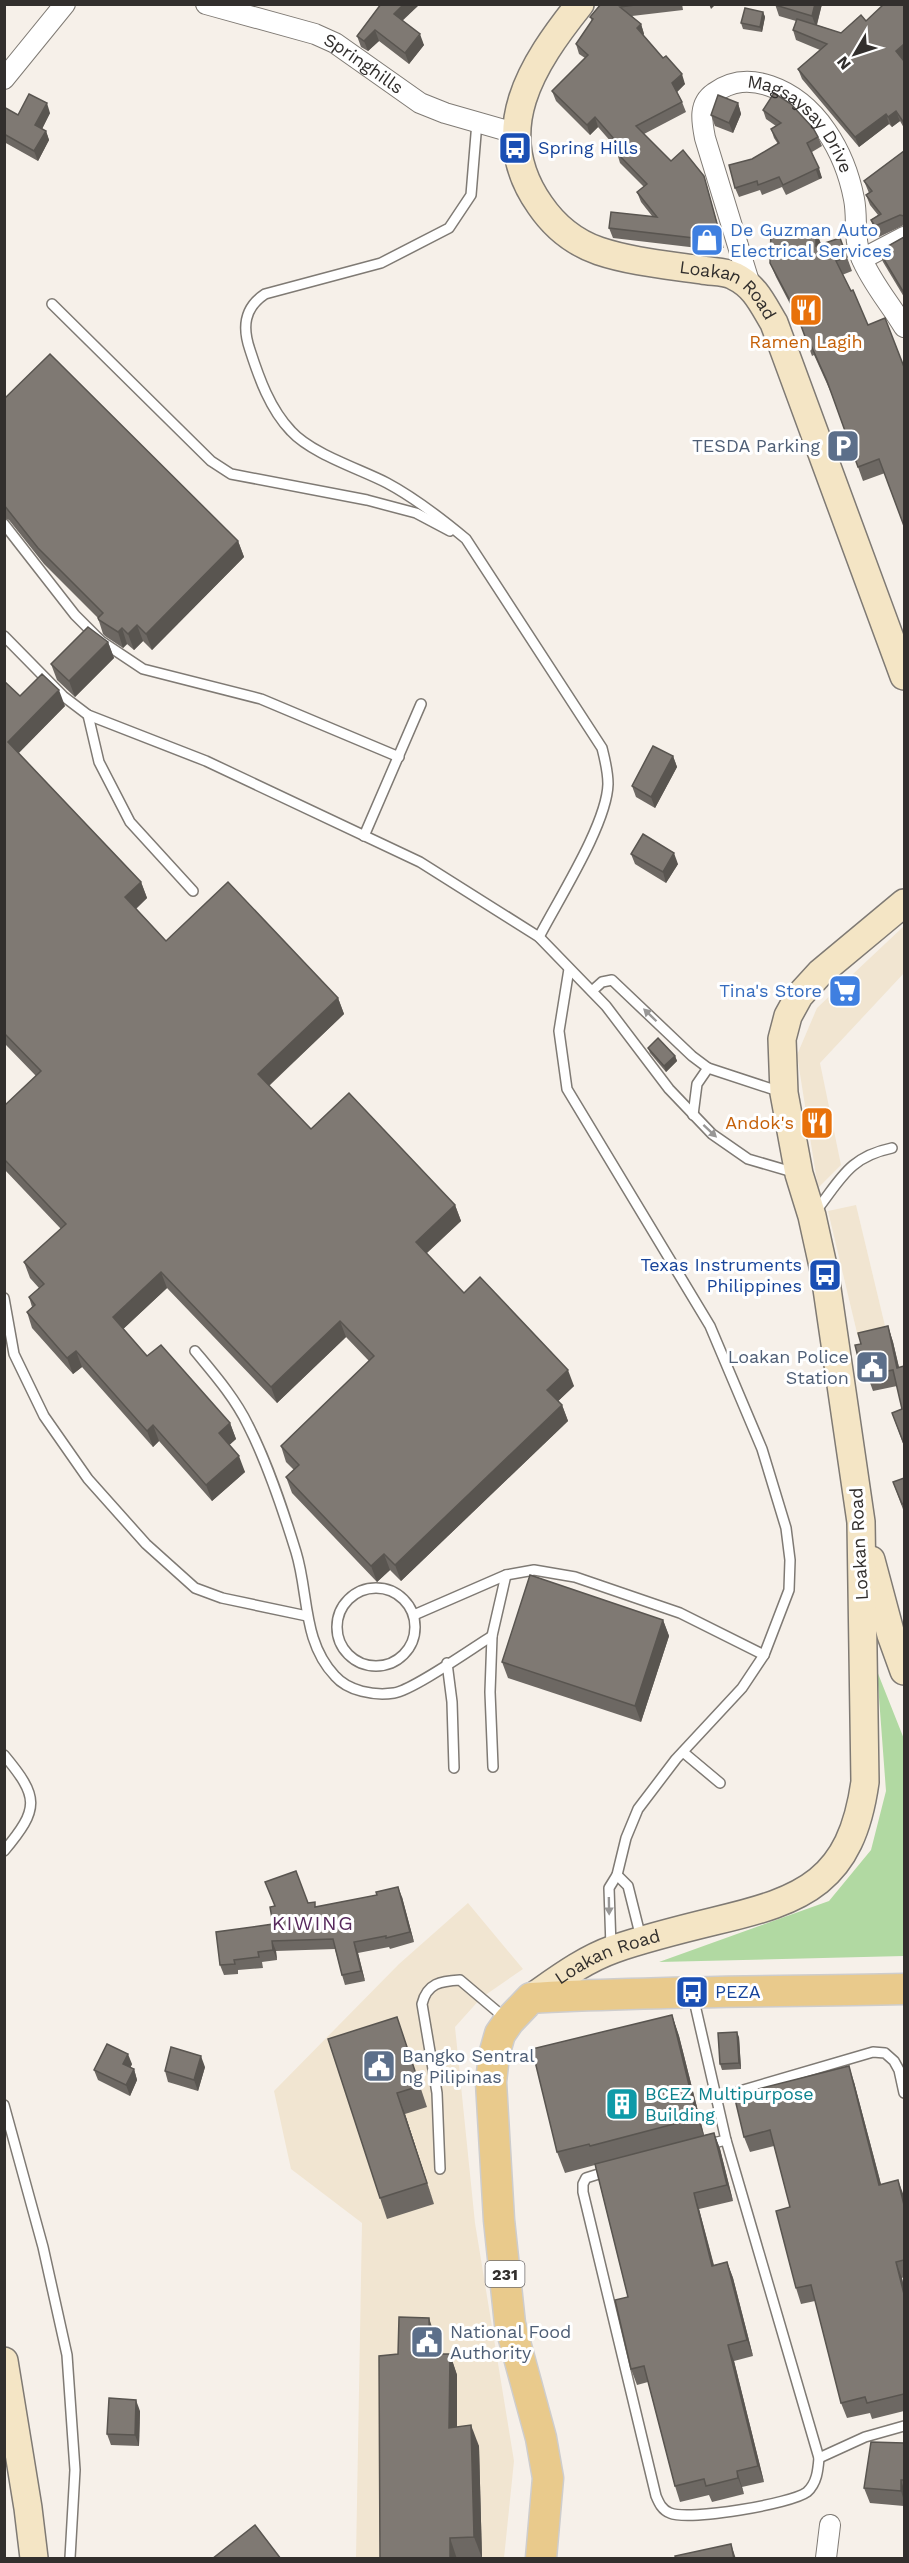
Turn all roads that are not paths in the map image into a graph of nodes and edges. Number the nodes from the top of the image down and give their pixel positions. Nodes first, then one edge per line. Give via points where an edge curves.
1 (64, 4) edge
2 (206, 4) edge
3 (580, 4) edge
4 (4, 79) edge
5 (477, 122) junction
6 (515, 133) junction
7 (904, 237) edge
8 (862, 259) junction
9 (750, 285) junction
10 (52, 304) dead end
11 (904, 327) edge
12 (4, 524) edge
13 (466, 539) junction
14 (4, 636) edge
15 (904, 676) edge
16 (422, 704) dead end
17 (88, 715) junction
18 (399, 757) junction
19 (364, 836) junction
20 (193, 891) dead end
21 (904, 903) edge
22 (539, 937) junction
23 (569, 969) junction
24 (592, 991) junction
25 (708, 1068) junction
26 (784, 1093) junction
27 (693, 1115) junction
28 (891, 1148) dead end
29 (799, 1174) junction
30 (812, 1216) junction
31 (4, 1298) edge
32 (195, 1351) dead end
33 (861, 1522) junction
34 (506, 1575) junction
35 (414, 1615) junction
36 (307, 1616) junction
37 (492, 1636) junction
38 (764, 1655) junction
39 (447, 1664) junction
40 (904, 1671) edge
41 (683, 1752) junction
42 (4, 1755) edge
43 (493, 1767) dead end
44 (454, 1768) dead end
45 (720, 1783) dead end
46 (4, 1851) edge
47 (617, 1875) junction
48 (642, 1942) junction
49 (612, 1950) junction
50 (904, 1989) edge
51 (692, 1992) junction
52 (531, 1998) junction
53 (509, 2021) junction
54 (904, 2093) edge
55 (716, 2098) junction
56 (4, 2105) edge
57 (726, 2140) junction
58 (693, 2148) edge
59 (440, 2169) dead end
60 (615, 2169) edge
61 (4, 2361) edge
62 (904, 2426) edge
63 (819, 2458) junction
64 (830, 2525) dead end
65 (34, 2559) edge
66 (70, 2559) edge
67 (541, 2559) edge
68 (826, 2559) edge

1 - 4 street
2 - 5 street, Springhills via 325,38 420,103
3 - 6 main road, Loakan Road via 549,43 526,86
5 - 6 street, Springhills
5 - 13 lane via 471,195 449,228 381,263 265,294 251,306 245,336 258,376 291,432 388,484
6 - 9 main road, Loakan Road via 520,165 534,197 567,236 599,251 731,274
7 - 8 street
8 - 9 street, Magsaysay Drive via 855,240 854,198 845,167 827,130 806,106 778,89 742,81 711,94 701,115
8 - 11 street, Magsaysay Drive
9 - 15 main road, Loakan Road via 774,323
10 - 13 lane via 211,461 231,474 416,513
12 - 18 lane via 75,615 101,641 143,669 261,699
13 - 22 lane via 581,713 602,748 608,768 608,787 592,837
14 - 17 lane via 63,696
16 - 18 lane
17 - 19 lane via 206,761
17 - 20 lane via 99,762 130,822
18 - 19 lane
19 - 22 lane via 420,862
21 - 26 main road, Loakan Road / 231 via 820,973 799,996 782,1039
22 - 23 lane
23 - 24 lane
23 - 38 lane via 559,1031 567,1089 710,1326 762,1449 786,1528 789,1590
25 -> 24 lane via 618,984 608,979
24 - 27 lane
25 - 26 lane
25 - 27 lane via 695,1090
26 - 29 main road, Loakan Road / 231
27 -> 29 lane via 748,1159
28 - 30 lane via 859,1159
29 - 30 main road, Loakan Road / 231
30 - 33 main road, Loakan Road / 231 via 825,1275
31 - 36 lane via 14,1354 44,1416 88,1479 146,1544 195,1588 222,1598
32 - 36 lane via 248,1423 297,1553
33 - 40 main road
33 - 48 main road, Loakan Road / 231 via 865,1782 861,1810 848,1845 820,1881 796,1897 764,1910
34 - 35 lane
34 - 37 lane
34 - 38 lane via 534,1570 575,1577 680,1613
35 - 35 lane via 415,1636 405,1654 391,1663 367,1666 349,1657 337,1639 337,1618 346,1600 363,1589 384,1588 402,1597
36 - 39 lane via 312,1638 325,1662 336,1677 356,1690 395,1693
37 - 39 lane
37 - 43 lane
38 - 41 lane via 742,1689
39 - 44 lane
41 - 45 lane
41 - 47 lane via 638,1809
42 - 46 lane via 25,1781 32,1808 18,1835
47 - 48 lane via 628,1886
47 -> 49 lane via 609,1888
48 - 49 main road, Loakan Road / 231
49 - 52 main road, Loakan Road / 231 via 572,1969
50 - 51 main road, Loakan Road
51 - 52 main road, Loakan Road
51 - 55 lane
52 - 53 main road, Loakan Road / 231
53 - 59 lane via 460,1980 438,1982 425,1992 422,2004 437,2093
53 - 67 main road, Loakan Road / 231 via 500,2034 491,2082 499,2220 510,2324 548,2478
54 - 55 lane via 894,2061 885,2053 873,2052
55 - 57 lane
56 - 66 lane via 43,2247 67,2355 75,2470
57 - 58 lane
57 - 63 lane
60 - 63 lane via 586,2178 583,2192 660,2505 668,2513 696,2516 783,2502 798,2497 813,2485
61 - 65 main road
62 - 63 lane via 865,2437
64 - 68 street

